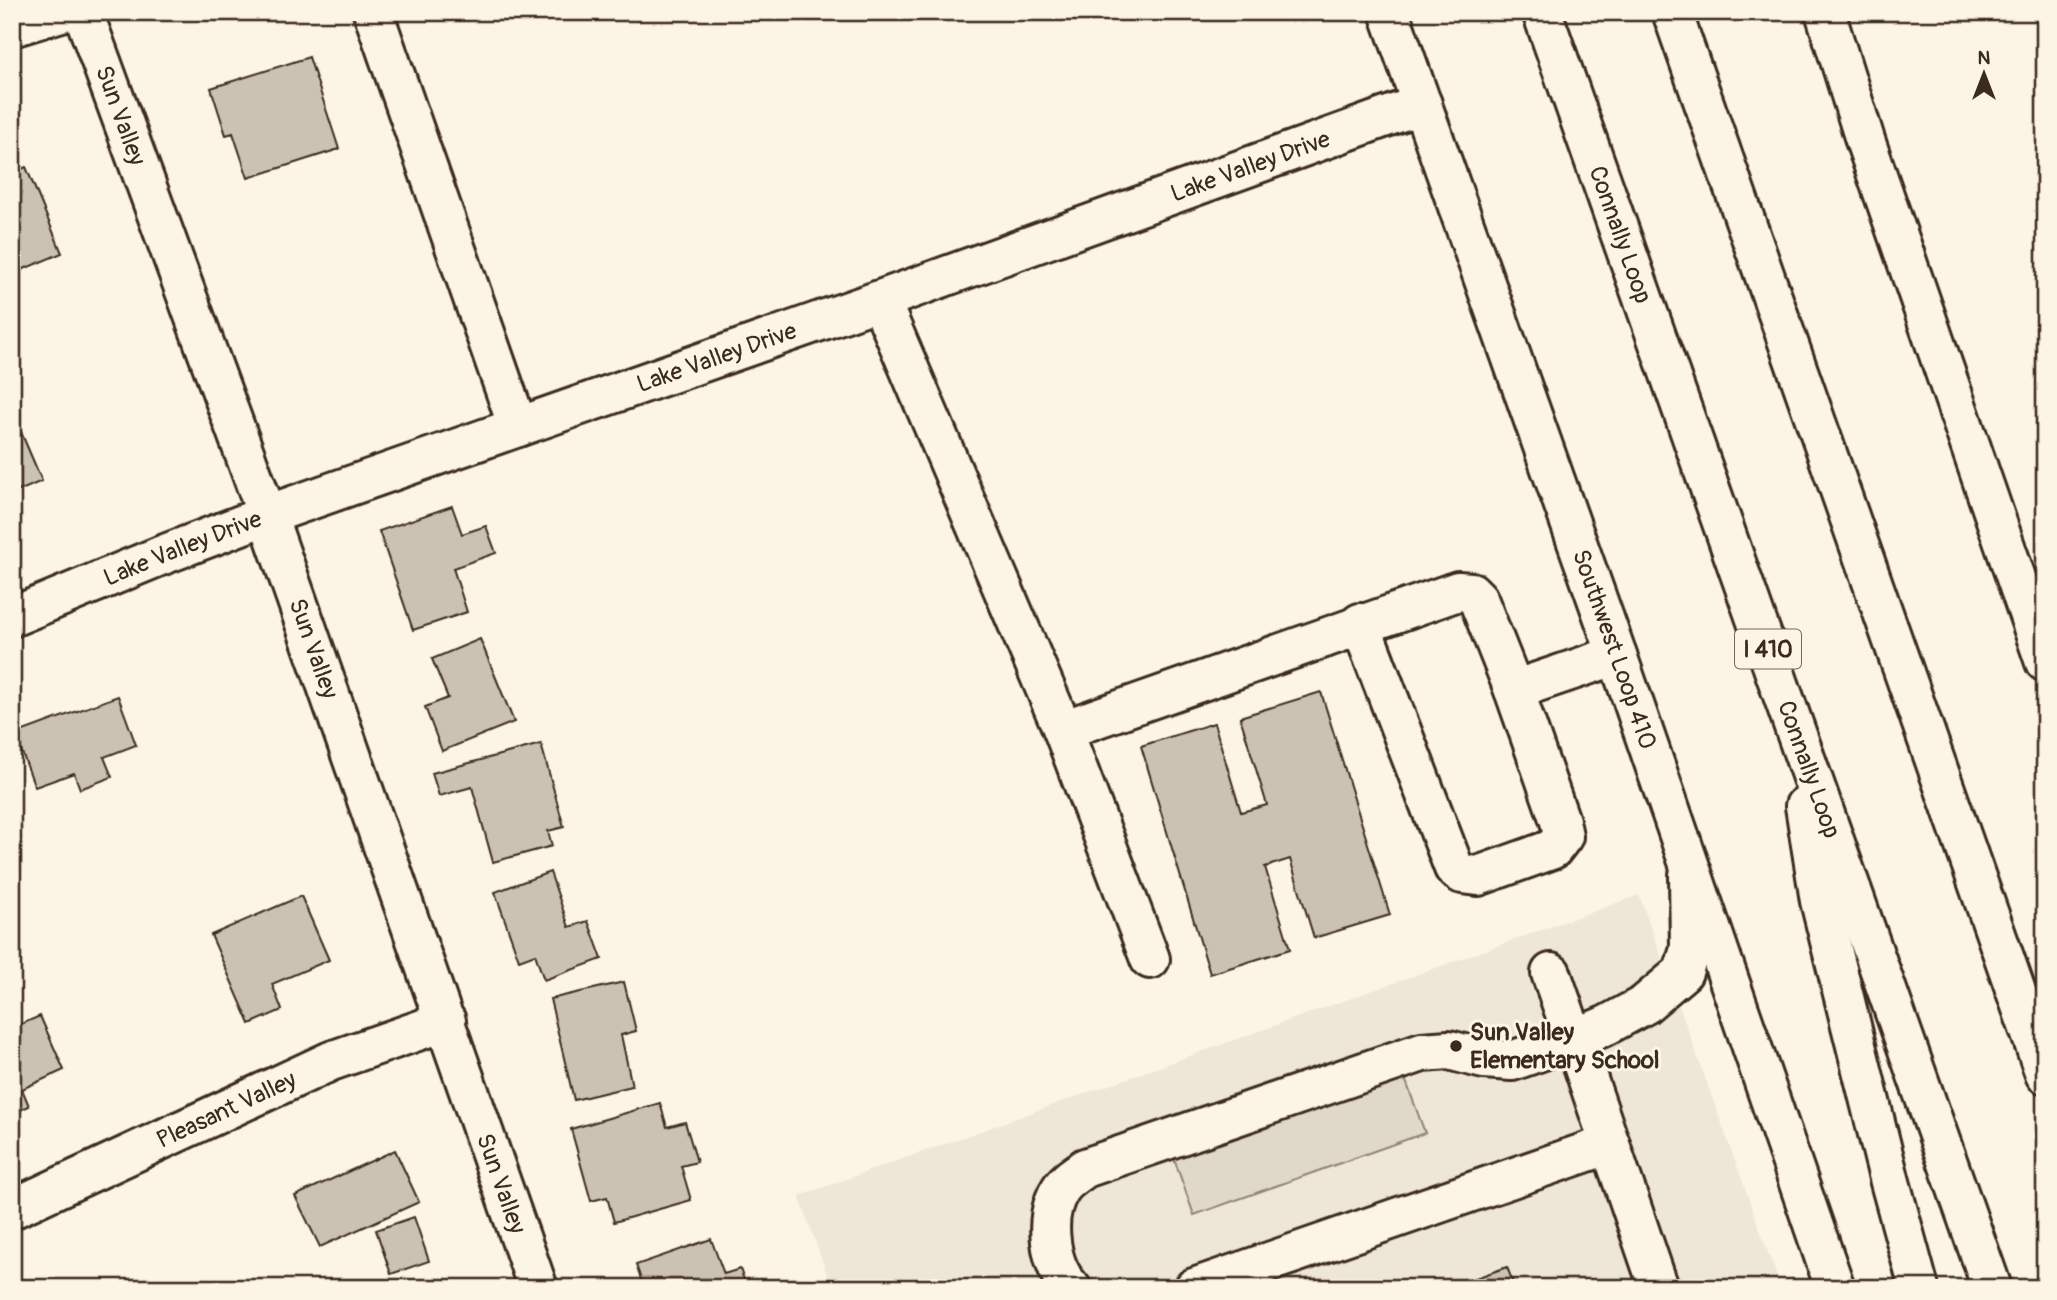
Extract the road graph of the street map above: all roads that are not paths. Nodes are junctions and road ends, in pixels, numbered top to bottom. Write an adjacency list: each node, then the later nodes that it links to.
1 (61, 12): 8 (main road)
2 (83, 12): 12 (main road, Sun Valley)
3 (373, 12): 11 (main road)
4 (1389, 12): 9 (main road, Southwest Loop 410)
5 (1542, 12): 18 (main road, Connally Loop / I 410)
6 (1672, 12): 25 (main road)
7 (1825, 12): 16 (main road)
8 (12, 27)
9 (1422, 104): 10 (main road, Lake Valley Drive); 15 (main road, Southwest Loop 410)
10 (880, 300): 11 (main road, Lake Valley Drive); 19 (main road)
11 (518, 427): 12 (main road, Lake Valley Drive)
12 (267, 515): 13 (main road, Lake Valley Drive); 23 (main road, Sun Valley)
13 (12, 617)
14 (1373, 619): 17 (main road); 17 (main road); 19 (main road)
15 (1617, 655): 17 (main road); 20 (main road, Southwest Loop 410)
16 (2045, 662)
17 (1514, 690)
18 (1790, 711): 33 (main road); 34 (main road, Connally Loop / I 410)
19 (1063, 730): 21 (main road)
20 (1689, 866): 24 (main road); 32 (main road, Southwest Loop 410)
21 (1150, 959)
22 (1551, 973): 24 (main road)
23 (446, 1021): 27 (main road, Pleasant Valley); 28 (main road, Sun Valley)
24 (1574, 1039): 26 (main road); 29 (main road)
25 (2045, 1073)
26 (1610, 1144): 30 (main road); 31 (main road)
27 (12, 1209)
28 (538, 1288)
29 (1071, 1288)
30 (1194, 1288)
31 (1660, 1288)
32 (1835, 1288)
33 (1919, 1288)
34 (1992, 1288)

